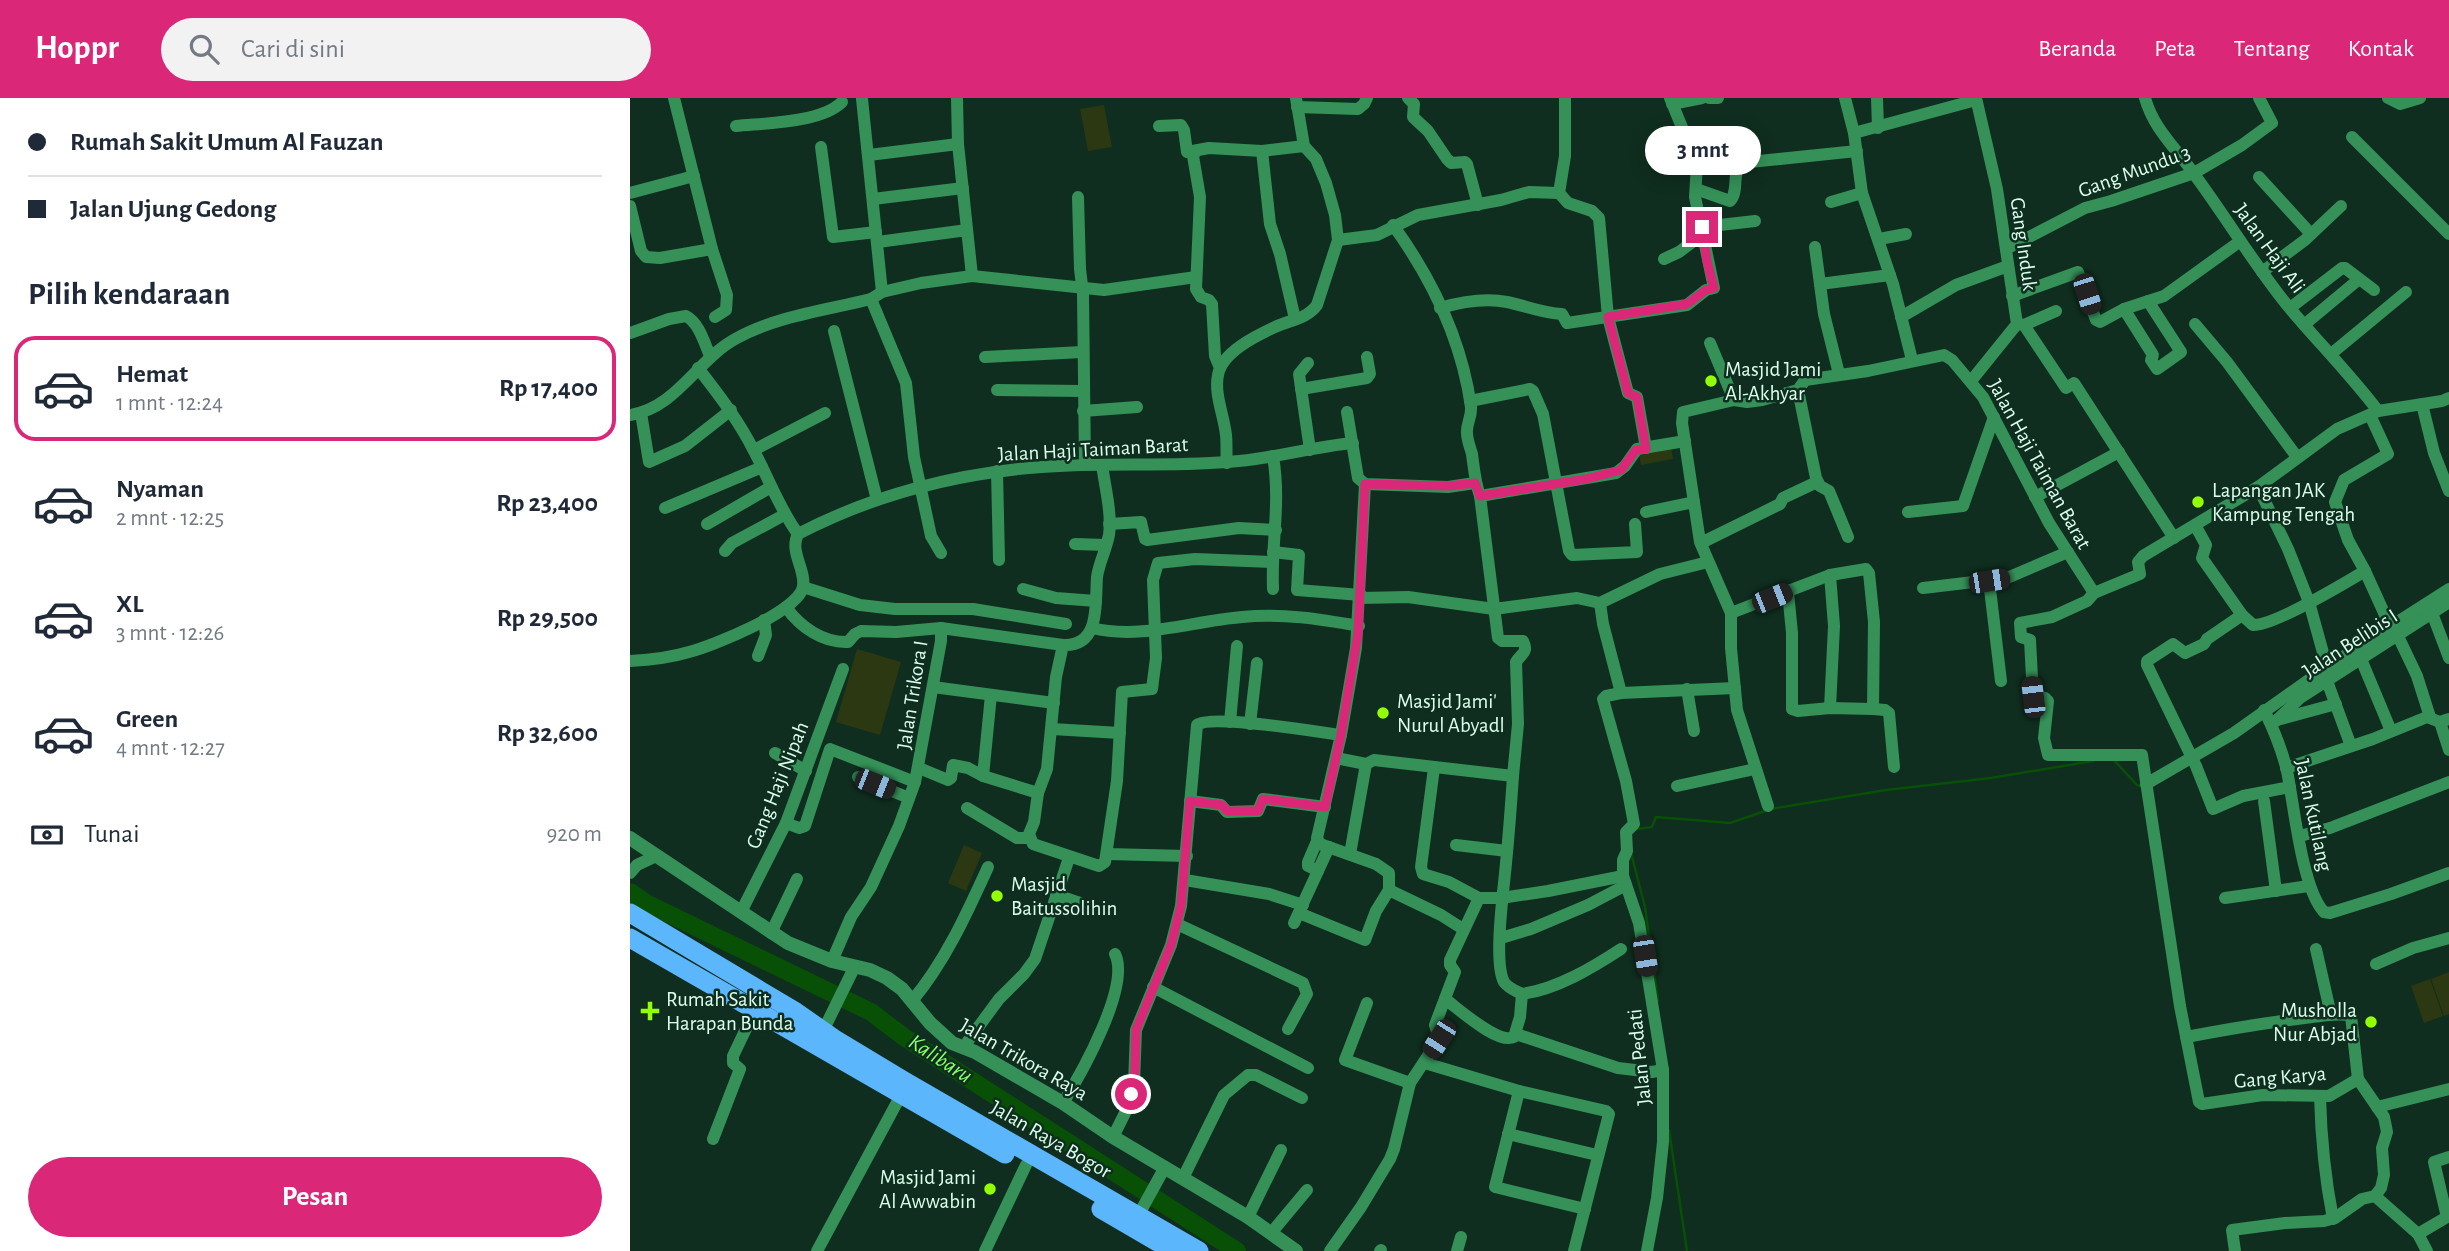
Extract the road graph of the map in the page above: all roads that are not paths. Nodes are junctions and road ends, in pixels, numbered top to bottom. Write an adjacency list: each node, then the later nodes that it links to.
1 (674, 98): 33 (street)
2 (957, 98): 25 (street)
3 (1367, 98): 19 (street)
4 (1408, 98): 43 (street)
5 (1566, 98): 38 (street)
6 (1702, 98): 18 (street)
7 (1709, 98): 8 (street)
8 (1718, 98)
9 (1845, 98): 23 (street)
10 (1877, 98): 22 (street)
11 (2145, 98): 32 (street, Jalan Haji Ali)
12 (2259, 98): 32 (street, Gang Mundu 3)
13 (2388, 98): 14 (street)
14 (2420, 98)
15 (864, 99): 17 (street); 31 (street)
16 (1976, 99): 22 (street); 60 (street, Gang Induk)
17 (842, 100): 20 (street)
18 (1671, 101): 36 (street)
19 (1296, 103): 26 (street)
20 (736, 126)
21 (1159, 126): 28 (street)
22 (1878, 128): 23 (street)
23 (1854, 133): 30 (street)
24 (2352, 137): 53 (street)
25 (958, 144): 31 (street); 35 (street)
26 (1304, 146): 29 (street); 56 (street)
27 (821, 147): 54 (street)
28 (1196, 151): 29 (street); 66 (street)
29 (1262, 151): 82 (street)
30 (1857, 151): 36 (street); 39 (street)
31 (869, 155): 41 (street)
32 (2194, 173): 57 (street, Jalan Haji Ali); 60 (street, Gang Mundu 3)
33 (694, 176): 37 (street); 59 (street)
34 (2259, 177): 52 (street)
35 (963, 188): 41 (street); 49 (street)
36 (1696, 189): 50 (street)
37 (630, 192)
38 (1559, 193): 43 (street); 80 (street)
39 (1862, 193): 42 (street); 55 (street)
40 (1078, 197): 69 (street)
41 (873, 199): 54 (street)
42 (1831, 202)
43 (1478, 205): 48 (street)
44 (630, 206): 47 (street)
45 (2341, 206): 52 (street)
46 (1755, 221): 50 (street)
47 (632, 224): 59 (street)
48 (1394, 225): 56 (street); 75 (street)
49 (967, 230): 54 (street); 65 (street)
50 (1703, 230): 61 (street); 80 (street)
51 (1906, 234): 55 (street)
52 (2311, 234): 63 (street)
53 (2449, 234)
54 (877, 237): 72 (street)
55 (1879, 239): 64 (street)
56 (1338, 240): 82 (street)
57 (2239, 242): 63 (street, Jalan Haji Ali); 74 (street)
58 (1815, 247): 68 (street)
59 (712, 249): 79 (street)
60 (2006, 249): 62 (street, Gang Induk)
61 (1664, 259)
62 (2008, 266): 73 (street, Gang Induk); 81 (street)
63 (2262, 272): 76 (street, Jalan Haji Ali)
64 (1890, 275): 68 (street); 81 (street)
65 (972, 276): 69 (street); 72 (street)
66 (1196, 277): 69 (street); 97 (street)
67 (2358, 280): 70 (street); 76 (street); 85 (street)
68 (1820, 284): 98 (street)
69 (1082, 287): 89 (street)
70 (2374, 290)
71 (2406, 292): 90 (street)
72 (877, 295): 91 (street); 133 (street)
73 (2012, 296): 77 (street); 84 (street, Gang Induk)
74 (2148, 301): 77 (street); 77 (street)
75 (1440, 308): 80 (street); 106 (street)
76 (2290, 308): 85 (street, Jalan Haji Ali)
77 (2124, 309)
78 (2056, 311): 84 (street)
79 (715, 317)
80 (1608, 317): 118 (street)
81 (1901, 317): 94 (street)
82 (1295, 319): 97 (street)
83 (2195, 324): 123 (street)
84 (2021, 325): 99 (street); 121 (street)
85 (2304, 325): 90 (street, Jalan Haji Ali)
86 (834, 331): 138 (street)
87 (630, 333): 91 (street)
88 (1710, 343): 105 (street)
89 (1082, 352): 92 (street); 103 (street)
90 (2331, 354): 113 (street, Jalan Haji Ali)
91 (710, 356): 96 (street)
92 (985, 357)
93 (1367, 357): 100 (street)
94 (1912, 360): 98 (street, Jalan Haji Taiman Barat); 99 (street, Jalan Haji Taiman Barat)
95 (1308, 363): 100 (street)
96 (698, 368): 109 (street); 114 (street)
97 (1220, 368): 124 (street)
98 (1839, 374): 102 (street, Jalan Haji Taiman Barat)
99 (1971, 381): 115 (street, Jalan Haji Taiman Barat)
100 (1301, 389): 120 (street)
101 (997, 390): 103 (street)
102 (1798, 390): 105 (street, Jalan Haji Taiman Barat); 129 (street)
103 (1083, 391): 110 (street)
104 (2449, 398): 107 (street)
105 (1734, 400): 116 (street, Jalan Haji Taiman Barat)
106 (1470, 401): 130 (street); 135 (street)
107 (2422, 404): 113 (street); 136 (street)
108 (1137, 407): 110 (street)
109 (731, 410): 114 (street); 119 (street)
110 (1083, 411): 125 (street)
111 (1347, 412): 117 (street)
112 (825, 413): 119 (street)
113 (2374, 413): 123 (street); 161 (street, Jalan Haji Ali)
114 (635, 414)
115 (1994, 417): 137 (street, Jalan Haji Taiman Barat); 142 (street)
116 (1685, 441): 118 (street); 139 (street, Jalan Haji Taiman Barat)
117 (1353, 443): 120 (street, Jalan Haji Taiman Barat); 131 (street)
118 (1646, 449): 130 (street)
119 (754, 450): 127 (street)
120 (1310, 450): 122 (street, Jalan Haji Taiman Barat)
121 (2119, 452): 137 (street); 151 (street)
122 (1273, 456): 124 (street, Jalan Haji Taiman Barat); 148 (street)
123 (2297, 457): 134 (street)
124 (1227, 463): 126 (street, Jalan Haji Taiman Barat)
125 (1085, 465): 126 (street, Jalan Haji Taiman Barat); 128 (street, Jalan Haji Taiman Barat)
126 (1102, 465): 145 (street)
127 (762, 467): 132 (street); 140 (street)
128 (997, 471): 133 (street, Jalan Haji Taiman Barat); 159 (street)
129 (1817, 482): 150 (street); 152 (street)
130 (1557, 483): 135 (street); 146 (street)
131 (1365, 484): 135 (street); 171 (street)
132 (771, 486): 143 (street); 144 (street)
133 (922, 487): 138 (street, Jalan Haji Taiman Barat); 157 (street)
134 (2258, 487): 147 (street); 173 (street)
135 (1478, 490): 177 (street)
136 (2449, 491)
137 (2035, 498): 156 (street, Jalan Haji Taiman Barat)
138 (877, 500): 149 (street, Jalan Haji Taiman Barat)
139 (1694, 502): 141 (street); 152 (street, Jalan Haji Taiman Barat)
140 (665, 508)
141 (1646, 512)
142 (1908, 512)
143 (784, 514): 149 (street); 155 (street)
144 (707, 524)
145 (1109, 524): 148 (street); 154 (street)
146 (1635, 524)
147 (2195, 525): 151 (street); 180 (street)
148 (1276, 530): 158 (street)
149 (798, 534): 164 (street)
150 (1848, 537)
151 (2174, 538): 170 (street)
152 (1701, 543): 160 (street, Jalan Haji Taiman Barat)
153 (1075, 544): 154 (street)
154 (1106, 545): 172 (street)
155 (725, 551)
156 (2068, 552): 163 (street); 170 (street, Jalan Haji Taiman Barat)
157 (941, 553)
158 (1272, 557): 167 (street); 171 (street); 186 (street)
159 (999, 561)
160 (1708, 562): 175 (street); 178 (street, Jalan Haji Taiman Barat)
161 (2365, 571): 173 (street); 187 (street)
162 (1830, 575): 169 (street); 206 (street); 207 (street)
163 (1989, 581): 165 (street); 197 (street)
164 (803, 587): 176 (street); 182 (street)
165 (1923, 588)
166 (1023, 589): 172 (street)
167 (1273, 589)
168 (2449, 589): 187 (street)
169 (1788, 592): 178 (street); 206 (street)
170 (2094, 593): 235 (street)
171 (1361, 596): 177 (street); 183 (street)
172 (1096, 601): 185 (street)
173 (2309, 602): 180 (street); 195 (street)
174 (2449, 602): 179 (street, Jalan Belibis I)
175 (1600, 603): 177 (street); 202 (street)
176 (786, 607): 181 (street); 184 (street, Jalan Trikora I)
177 (1494, 609): 230 (street)
178 (1731, 613): 200 (street, Jalan Haji Taiman Barat)
179 (2432, 613): 187 (street, Jalan Belibis I); 191 (street)
180 (2242, 615): 221 (street)
181 (764, 620): 190 (street); 193 (street)
182 (1066, 624)
183 (1359, 626): 186 (street); 216 (street)
184 (941, 628): 188 (street); 199 (street, Jalan Trikora I)
185 (1092, 628): 186 (street); 188 (street)
186 (1155, 629): 215 (street)
187 (2394, 630): 192 (street, Jalan Belibis I); 195 (street); 209 (street)
188 (1063, 645): 204 (street)
189 (1237, 646): 210 (street)
190 (758, 656)
191 (2449, 658)
192 (2361, 659): 198 (street, Jalan Belibis I); 214 (street)
193 (630, 661)
194 (1257, 663): 211 (street)
195 (2327, 667): 208 (street)
196 (843, 670): 228 (street, Gang Haji Nipah)
197 (2001, 681)
198 (2327, 681): 205 (street); 208 (street, Jalan Belibis I)
199 (933, 687): 203 (street); 224 (street, Jalan Trikora I)
200 (1735, 688): 201 (street); 227 (street, Jalan Haji Taiman Barat)
201 (1687, 689): 202 (street); 213 (street)
202 (1621, 693): 261 (street, Jalan Pedati)
203 (991, 695): 204 (street); 229 (street)
204 (1054, 703): 212 (street)
205 (2336, 704): 208 (street); 217 (street)
206 (1830, 708): 207 (street)
207 (1873, 709): 223 (street)
208 (2269, 717): 221 (street); 226 (street, Jalan Kutilang)
209 (2440, 719): 214 (street); 218 (street)
210 (1230, 722): 211 (street); 239 (street)
211 (1250, 724): 216 (street)
212 (1052, 729): 215 (street); 237 (street)
213 (1694, 731)
214 (2391, 731): 217 (street)
215 (1120, 733): 251 (street)
216 (1341, 735): 220 (street)
217 (2351, 746): 226 (street)
218 (2449, 750)
219 (775, 753): 228 (street)
220 (1336, 758): 222 (street); 242 (street)
221 (2194, 762): 235 (street); 236 (street)
222 (1366, 764): 225 (street); 252 (street)
223 (1894, 767)
224 (919, 768): 229 (street); 232 (street, Jalan Trikora I)
225 (1434, 768): 230 (street); 266 (street)
226 (2286, 768): 236 (street, Jalan Kutilang)
227 (1755, 769): 234 (street); 241 (street, Jalan Haji Taiman Barat)
228 (806, 771): 244 (street, Gang Haji Nipah)
229 (984, 776): 237 (street)
230 (1513, 776): 250 (street)
231 (859, 777): 238 (street)
232 (915, 782): 238 (street, Jalan Trikora I); 244 (street)
233 (2449, 782): 245 (street)
234 (1677, 786)
235 (2146, 787): 295 (street)
236 (2290, 787): 245 (street, Jalan Kutilang)
237 (1038, 793): 246 (street)
238 (909, 798): 282 (street, Jalan Trikora I)
239 (1190, 801): 242 (street); 254 (street)
240 (2264, 802): 264 (street)
241 (1768, 806)
242 (1325, 807): 248 (street)
243 (967, 808): 246 (street)
244 (786, 823): 270 (street, Gang Haji Nipah)
245 (2300, 836): 262 (street, Jalan Kutilang)
246 (1028, 838): 255 (street)
247 (633, 841): 253 (street, Jalan Trikora Raya); 257 (street)
248 (1321, 842): 252 (street); 272 (street)
249 (1456, 845): 250 (street)
250 (1507, 851): 267 (street)
251 (1107, 854): 254 (street); 255 (street)
252 (1350, 854): 263 (street)
253 (656, 856): 257 (street); 270 (street, Jalan Trikora Raya)
254 (1187, 856): 260 (street)
255 (1069, 858): 265 (street)
256 (988, 867): 288 (street)
257 (633, 870)
258 (2449, 873): 262 (street, Jalan Kutilang)
259 (797, 879): 275 (street)
260 (1185, 880): 272 (street); 273 (street)
261 (1625, 881): 267 (street); 277 (street); 299 (street, Jalan Pedati)
262 (2309, 886): 264 (street)
263 (1389, 890): 272 (street); 274 (street)
264 (2276, 891): 268 (street)
265 (1056, 895): 269 (street); 296 (street)
266 (1479, 898): 267 (street); 274 (street)
267 (1501, 898): 277 (street)
268 (2225, 898)
269 (1080, 903)
270 (741, 912): 275 (street, Jalan Trikora Raya)
271 (630, 913): 293 (highway, Jalan Raya Bogor)
272 (1299, 913)
273 (1177, 924): 285 (street); 292 (street)
274 (1463, 929): 287 (street)
275 (771, 933): 282 (street, Jalan Trikora Raya)
276 (630, 938): 290 (highway, Jalan Raya Bogor)
277 (1501, 938): 286 (street)
278 (2449, 938): 283 (street)
279 (1621, 949): 286 (street)
280 (2316, 949): 291 (street)
281 (1115, 954): 307 (street)
282 (832, 961): 284 (street, Jalan Trikora Raya)
283 (2376, 964)
284 (855, 966): 288 (street, Jalan Trikora Raya); 293 (street)
285 (1153, 988): 298 (street); 310 (street)
286 (1522, 994): 294 (street)
287 (1445, 999): 294 (street); 301 (street)
288 (912, 1000): 296 (street, Jalan Trikora Raya)
289 (1367, 1003): 301 (street)
290 (755, 1010): 304 (highway, Jalan Raya Bogor); 311 (street)
291 (2331, 1015): 295 (street); 300 (street)
292 (1288, 1029)
293 (823, 1031): 321 (highway, Jalan Raya Bogor)
294 (1516, 1034): 299 (street)
295 (2186, 1037): 305 (street, Gang Karya)
296 (965, 1048): 307 (street, Jalan Trikora Raya)
297 (1428, 1064): 303 (street)
298 (1308, 1068)
299 (1663, 1070): 335 (street, Jalan Pedati)
300 (2358, 1079): 305 (street, Gang Karya); 308 (street)
301 (1410, 1083): 332 (street)
302 (2449, 1088): 308 (street)
303 (1519, 1091): 309 (street); 313 (street, Jalan Pedati)
304 (901, 1095): 315 (highway, Jalan Raya Bogor); 327 (street)
305 (2319, 1096): 323 (street)
306 (1302, 1098): 317 (street)
307 (1063, 1103): 310 (street, Jalan Trikora Raya)
308 (2377, 1107): 319 (street)
309 (1508, 1134): 313 (street); 320 (street)
310 (1113, 1137): 316 (street, Jalan Trikora Raya)
311 (713, 1139)
312 (1281, 1150): 322 (street)
313 (1597, 1155): 320 (street, Jalan Pedati)
314 (2449, 1157): 325 (street)
315 (1027, 1165): 328 (street); 329 (highway, Jalan Raya Bogor)
316 (1162, 1173): 317 (street, Jalan Trikora Raya); 321 (street)
317 (1183, 1178): 322 (street, Jalan Trikora Raya)
318 (1307, 1190): 324 (street)
319 (2375, 1196): 323 (street); 325 (street)
320 (1585, 1209): 334 (street, Jalan Pedati)
321 (1140, 1211): 330 (highway, Jalan Raya Bogor)
322 (1248, 1217): 324 (street, Jalan Trikora Raya)
323 (2333, 1219): 336 (street)
324 (1272, 1232): 331 (street, Jalan Trikora Raya)
325 (2417, 1234): 337 (street)
326 (1461, 1237): 333 (street)
327 (817, 1251)
328 (985, 1251)
329 (1173, 1251)
330 (1199, 1251)
331 (1296, 1251)
332 (1330, 1251)
333 (1457, 1251)
334 (1574, 1251)
335 (1647, 1251)
336 (2235, 1251)
337 (2427, 1251)

